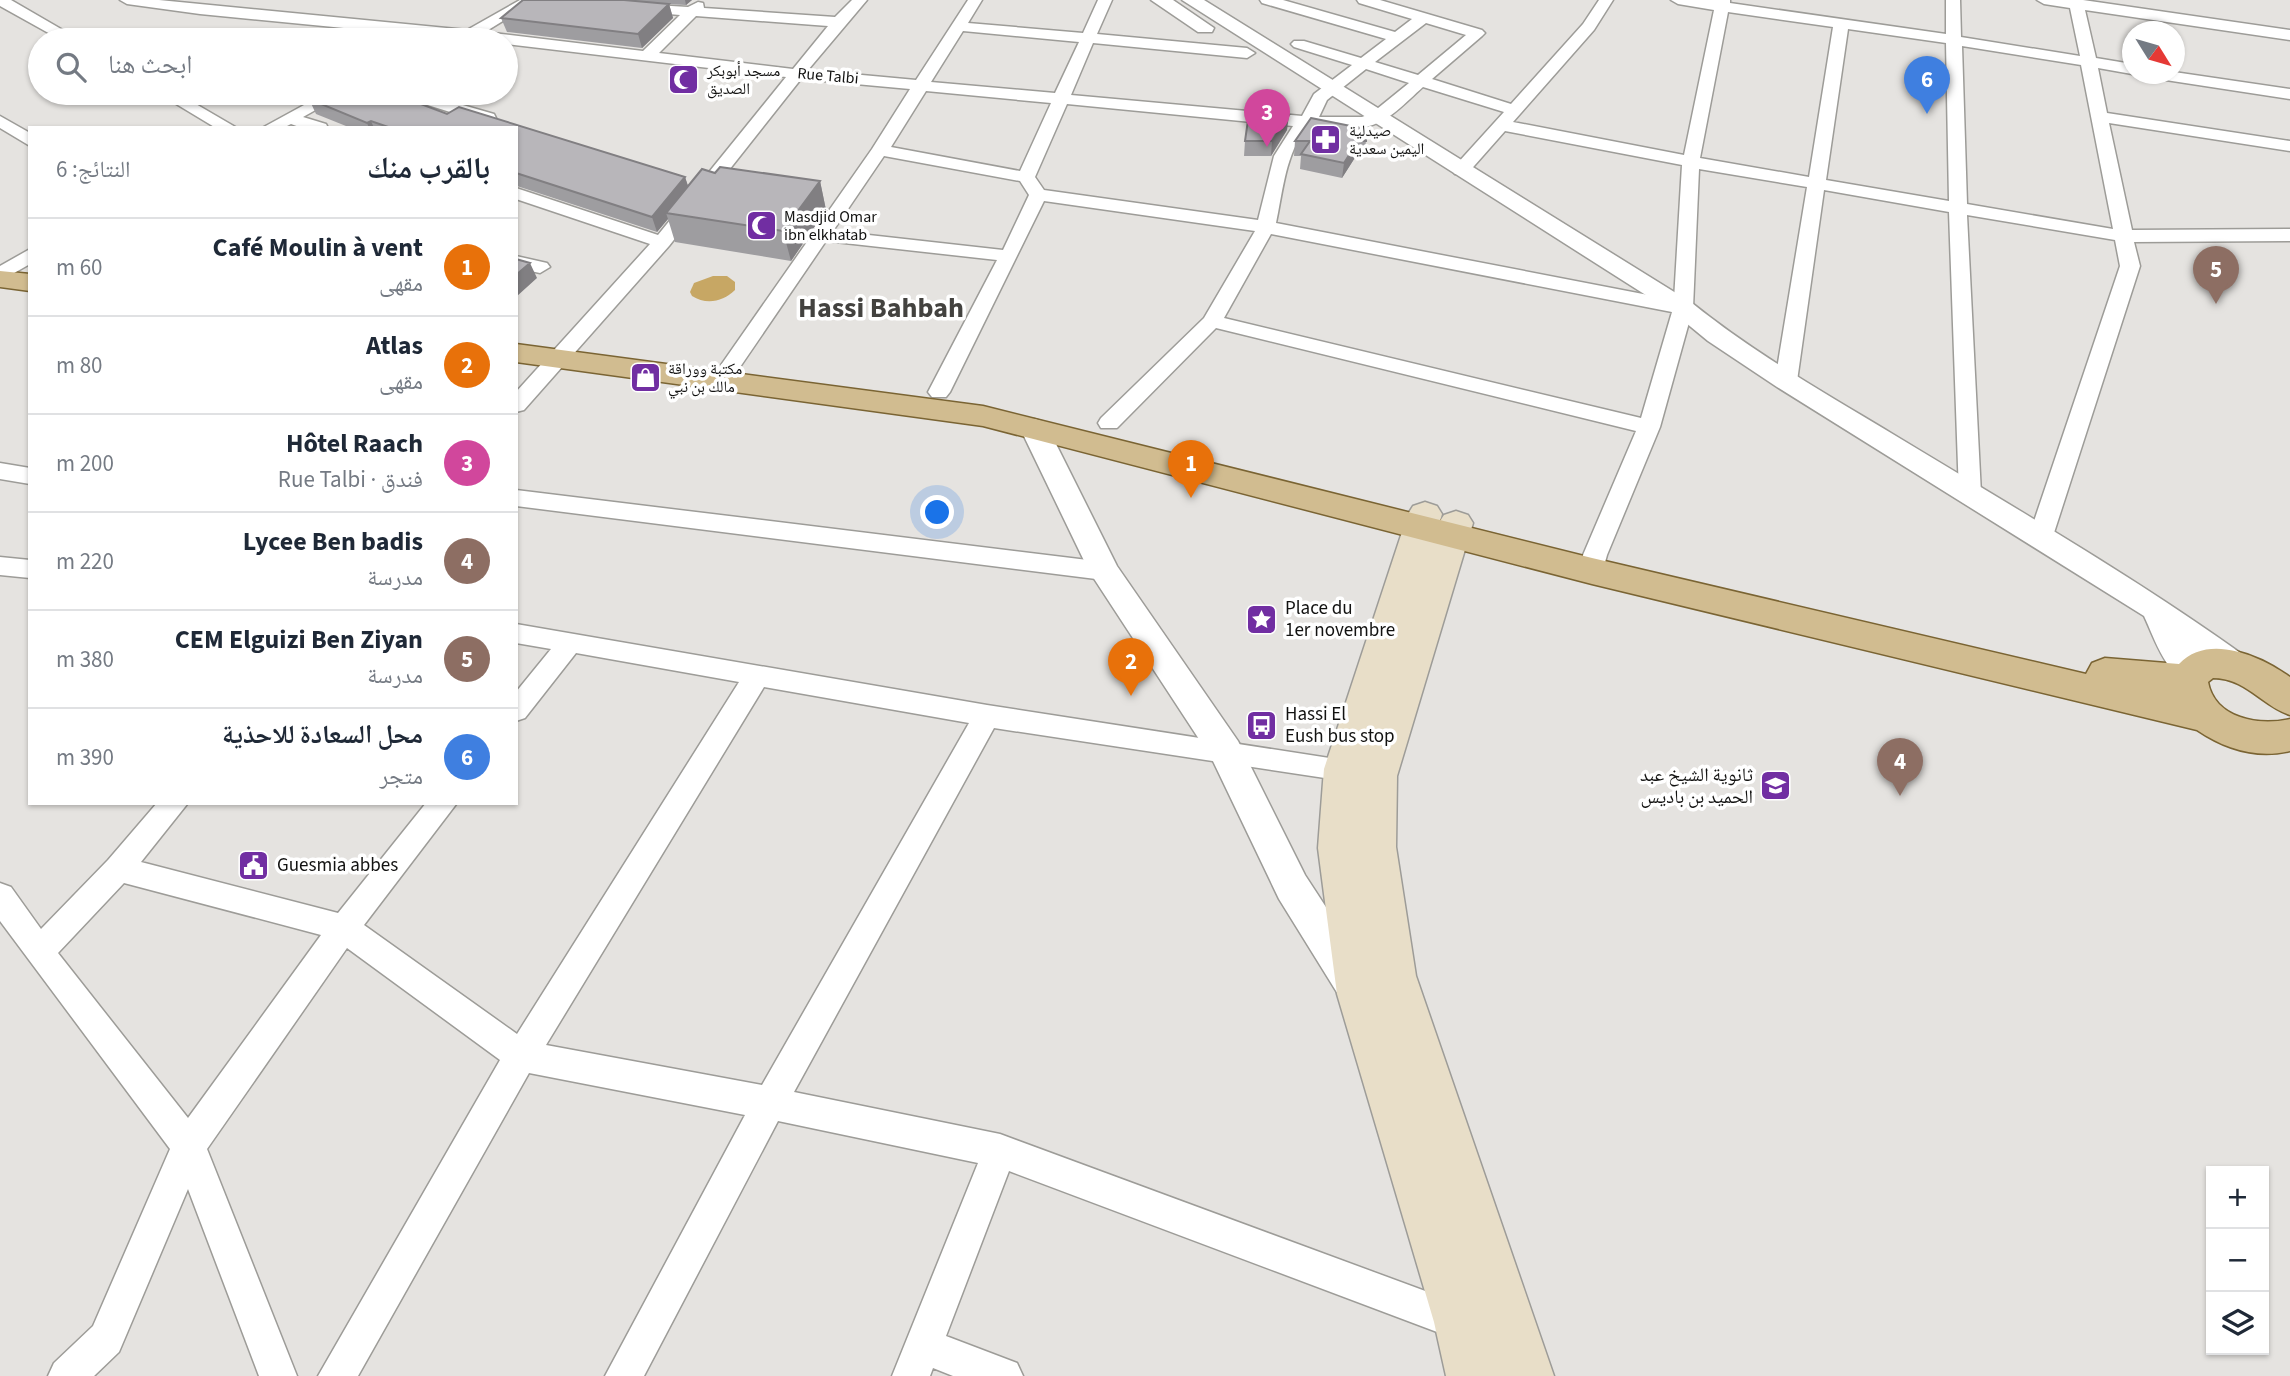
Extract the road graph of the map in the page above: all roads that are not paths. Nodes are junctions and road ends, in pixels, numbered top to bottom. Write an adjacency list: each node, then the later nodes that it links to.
1 (0, 0): 28 (street)
2 (127, 0): 22 (street, Rue Talbi)
3 (217, 0): 22 (street)
4 (530, 0): 30 (street)
5 (704, 0): 23 (street)
6 (860, 0): 25 (street)
7 (975, 0): 27 (street)
8 (1105, 0): 32 (street)
9 (1160, 0): 37 (street)
10 (1191, 0): 46 (street)
11 (1267, 0): 21 (street)
12 (1313, 0): 21 (street)
13 (1365, 0): 24 (street)
14 (1606, 0): 52 (street)
15 (1678, 0): 19 (street)
16 (1953, 0): 34 (street)
17 (2045, 0): 18 (street)
18 (2077, 2): 31 (street); 39 (street)
19 (1722, 3): 26 (street); 66 (street)
20 (622, 7): 23 (street)
21 (1298, 9): 33 (street)
22 (200, 10): 29 (street, Rue Talbi)
23 (691, 13): 25 (street); 38 (street)
24 (1424, 17): 33 (street); 44 (street)
25 (838, 22): 42 (street)
26 (1841, 23): 34 (street); 69 (street)
27 (957, 26): 32 (street); 45 (street)
28 (50, 28)
29 (376, 28)
30 (480, 28)
31 (2290, 36)
32 (1088, 38): 37 (street); 48 (street)
33 (1398, 38): 40 (street)
34 (1954, 40): 39 (street); 72 (street)
35 (518, 42): 38 (street, Rue Talbi)
36 (1299, 44): 40 (street)
37 (1247, 53): 46 (street)
38 (649, 54): 42 (street, Rue Talbi)
39 (2089, 62): 41 (street); 53 (street)
40 (1366, 64): 44 (street); 46 (street)
41 (2122, 67)
42 (799, 74): 45 (street, Rue Talbi); 77 (street)
43 (2185, 78): 47 (street)
44 (1421, 81): 52 (street); 55 (street)
45 (922, 84): 48 (street, Rue Talbi); 65 (street)
46 (1326, 93): 55 (street); 57 (street)
47 (2290, 94)
48 (1063, 98): 57 (street, Rue Talbi); 68 (street)
49 (188, 105): 60 (street)
50 (314, 105): 54 (street)
51 (444, 105): 58 (street)
52 (1515, 110): 59 (street)
53 (2100, 117): 64 (street); 76 (street)
54 (289, 118): 61 (street); 62 (street)
55 (1371, 120): 57 (street, Rue Talbi); 67 (street)
56 (0, 121): 63 (street)
57 (1308, 122): 73 (street)
58 (510, 125)
59 (1502, 125): 66 (street); 67 (street)
60 (225, 126)
61 (274, 126)
62 (314, 126)
63 (28, 140)
64 (2290, 146)
65 (880, 150): 68 (street); 74 (street)
66 (1691, 162): 69 (street); 81 (street)
67 (1461, 170): 81 (street)
68 (1026, 177): 71 (street)
69 (1817, 184): 72 (street); 87 (street)
70 (518, 195): 77 (street)
71 (1038, 195): 73 (street); 78 (street)
72 (1958, 208): 76 (street); 95 (street)
73 (1266, 227): 81 (street); 82 (street)
74 (822, 235): 78 (street); 86 (street)
75 (2290, 235): 76 (street)
76 (2124, 236): 98 (street)
77 (662, 242): 84 (street)
78 (1009, 256): 88 (street)
79 (518, 262): 80 (street)
80 (540, 267)
81 (1683, 308): 87 (street); 91 (street)
82 (1212, 321): 90 (street); 91 (street)
83 (518, 337): 84 (main road)
84 (566, 352): 85 (main road); 86 (main road); 89 (street); 92 (main road)
85 (518, 354)
86 (731, 365): 88 (main road)
87 (1786, 381): 95 (street)
88 (939, 391): 90 (main road)
89 (518, 403)
90 (1109, 423): 97 (main road)
91 (1649, 427): 99 (street)
92 (1034, 428): 97 (main road); 102 (street)
93 (0, 471): 94 (street)
94 (28, 476)
95 (1970, 494): 98 (street)
96 (518, 498): 102 (street)
97 (1439, 524): 99 (main road); 115 (main road)
98 (2040, 539): 103 (street)
99 (1593, 563): 107 (main road); 112 (main road)
100 (0, 566): 101 (street)
101 (28, 569)
102 (1104, 571): 114 (street)
103 (2155, 608): 106 (street); 107 (street)
104 (518, 633): 105 (street)
105 (571, 642): 108 (street); 110 (street)
106 (2234, 666): 107 (main road); 109 (main road)
107 (2190, 675): 112 (main road)
108 (756, 677): 111 (street); 123 (street)
109 (2287, 694)
110 (518, 708)
111 (987, 716): 114 (street); 124 (street)
112 (2210, 718): 113 (main road)
113 (2290, 735)
114 (1226, 751): 115 (street); 122 (street)
115 (1361, 772): 122 (main road); 135 (main road)
116 (172, 805): 118 (street)
117 (441, 805): 120 (street)
118 (118, 869): 120 (street); 121 (street)
119 (0, 895): 121 (street)
120 (344, 928): 123 (street); 125 (street)
121 (39, 953): 125 (street)
122 (1360, 995): 127 (main road)
123 (521, 1056): 124 (street); 131 (street)
124 (769, 1103): 126 (street); 132 (street)
125 (189, 1146): 129 (street); 130 (street)
126 (1000, 1152): 127 (street); 128 (street)
127 (1461, 1322): 134 (main road)
128 (917, 1361): 133 (street)
129 (67, 1376)
130 (278, 1376)
131 (337, 1376)
132 (624, 1376)
133 (1004, 1376)
134 (1474, 1376)
135 (1527, 1376)

